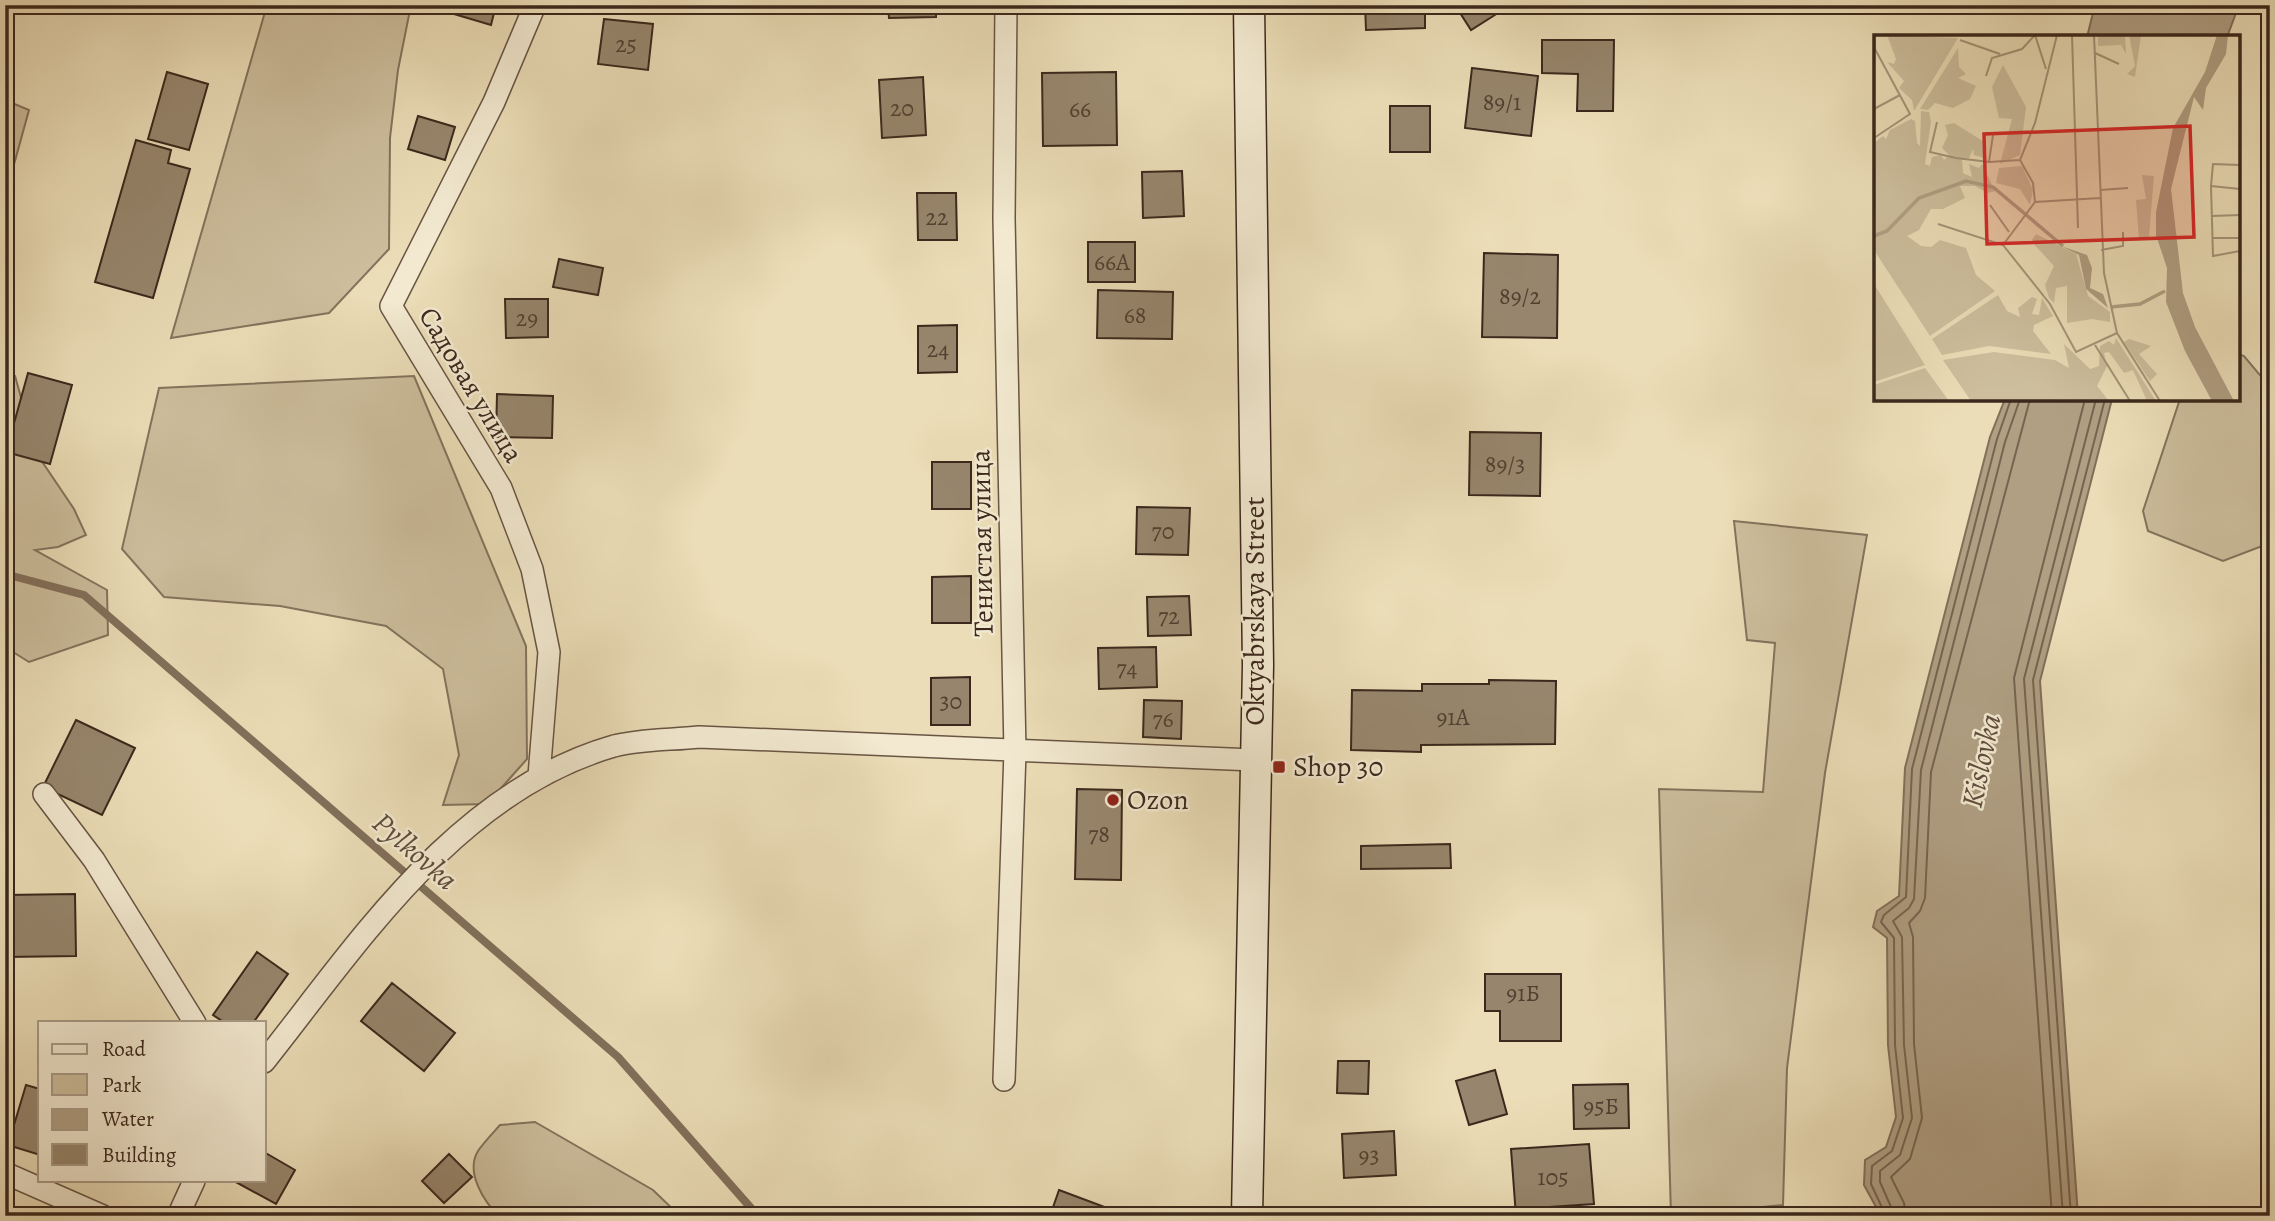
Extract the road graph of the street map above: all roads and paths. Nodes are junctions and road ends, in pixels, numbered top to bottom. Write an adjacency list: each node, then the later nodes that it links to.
1 (535, 5): 6 (street, Садовая улица)
2 (1006, 5): 4 (street, Тенистая улица)
3 (1249, 5): 5 (street, Oktyabrskaya Street)
4 (1015, 751): 5 (street); 6 (street); 10 (street, Тенистая улица)
5 (1254, 760): 15 (street, Oktyabrskaya Street)
6 (539, 776): 9 (street)
7 (44, 794): 8 (street)
8 (194, 1021)
9 (266, 1059)
10 (1004, 1080)
11 (5, 1173): 13 (street)
12 (194, 1182): 14 (street)
13 (103, 1216)
14 (178, 1216)
15 (1247, 1216)

